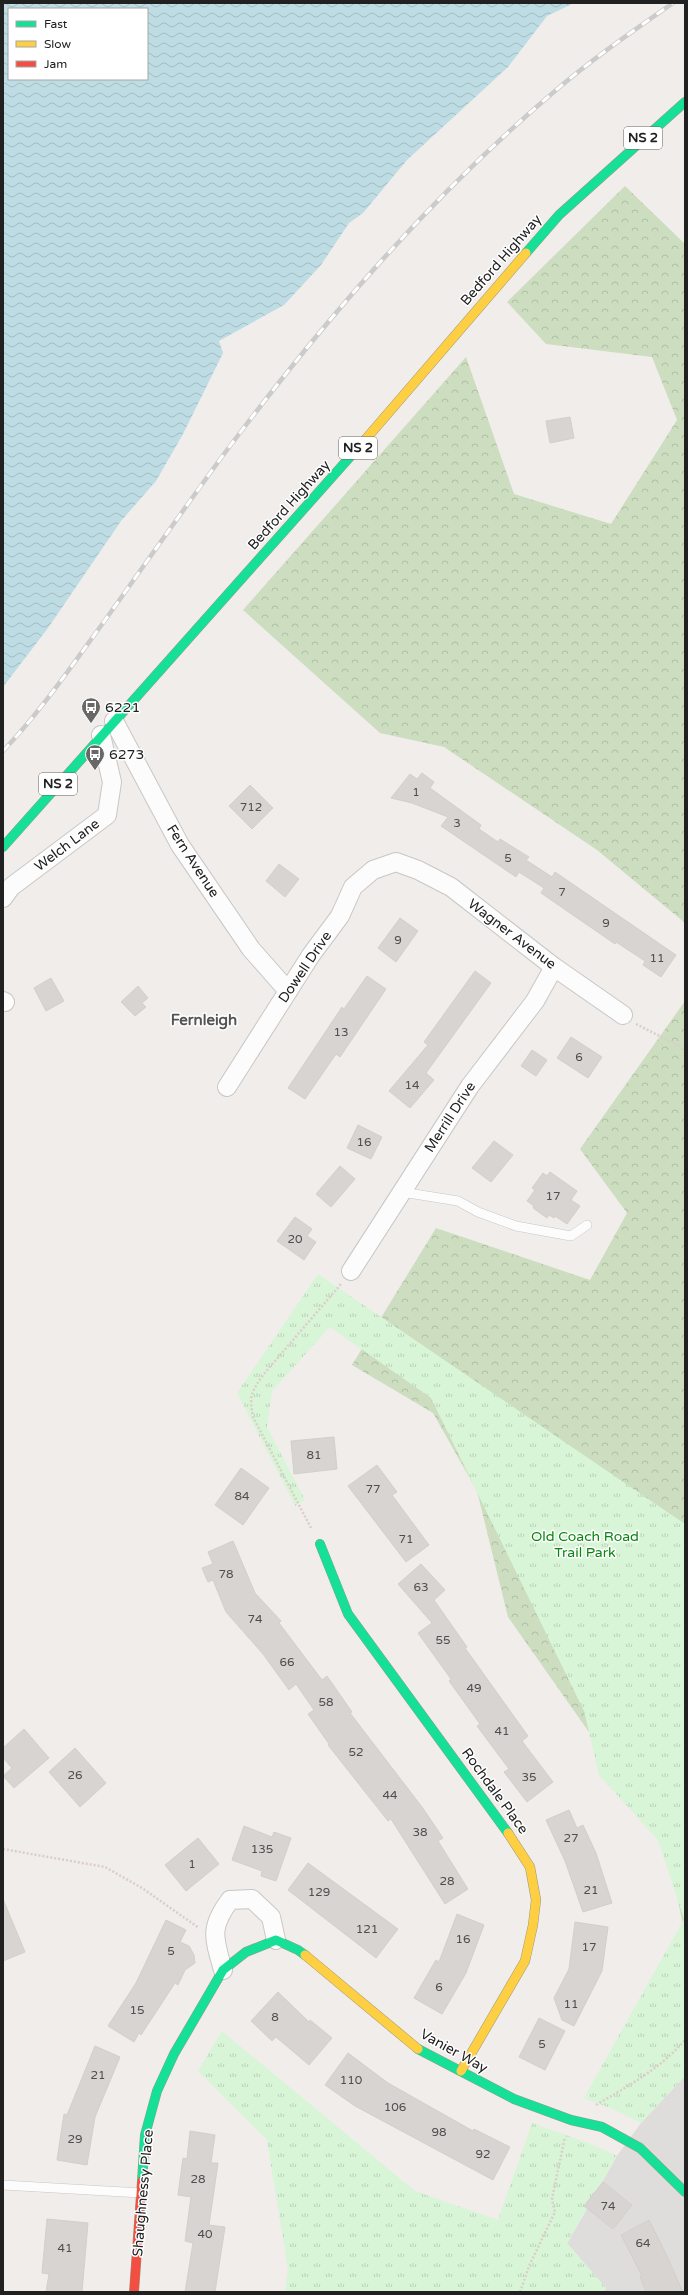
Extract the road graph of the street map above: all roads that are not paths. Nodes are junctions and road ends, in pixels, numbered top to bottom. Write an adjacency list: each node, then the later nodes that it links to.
1 (685, 102): 2 (street, Bedford Highway / NS 2)
2 (114, 721): 3 (street, Bedford Highway / NS 2); 8 (street, Fern Avenue)
3 (101, 735): 4 (street, Bedford Highway / NS 2); 6 (street, Welch Lane)
4 (3, 847)
5 (396, 862): 7 (street, Wagner Avenue); 8 (street, Dowell Drive)
6 (3, 898)
7 (554, 967): 9 (street, Wagner Avenue); 11 (street, Merrill Drive)
8 (288, 991): 10 (street, Dowell Drive)
9 (623, 1014)
10 (227, 1087)
11 (402, 1192): 12 (lane); 13 (street, Merrill Drive)
12 (587, 1225)
13 (351, 1272)
14 (320, 1544): 17 (street, Rochdale Place)
15 (276, 1940): 16 (street); 16 (street); 17 (street, Vanier Way)
16 (223, 1970): 20 (street, Shaughnessy Place)
17 (461, 2071): 19 (street, Vanier Way)
18 (3, 2185): 20 (lane)
19 (685, 2192)
20 (141, 2193): 21 (street, Shaughnessy Place)
21 (134, 2292)

